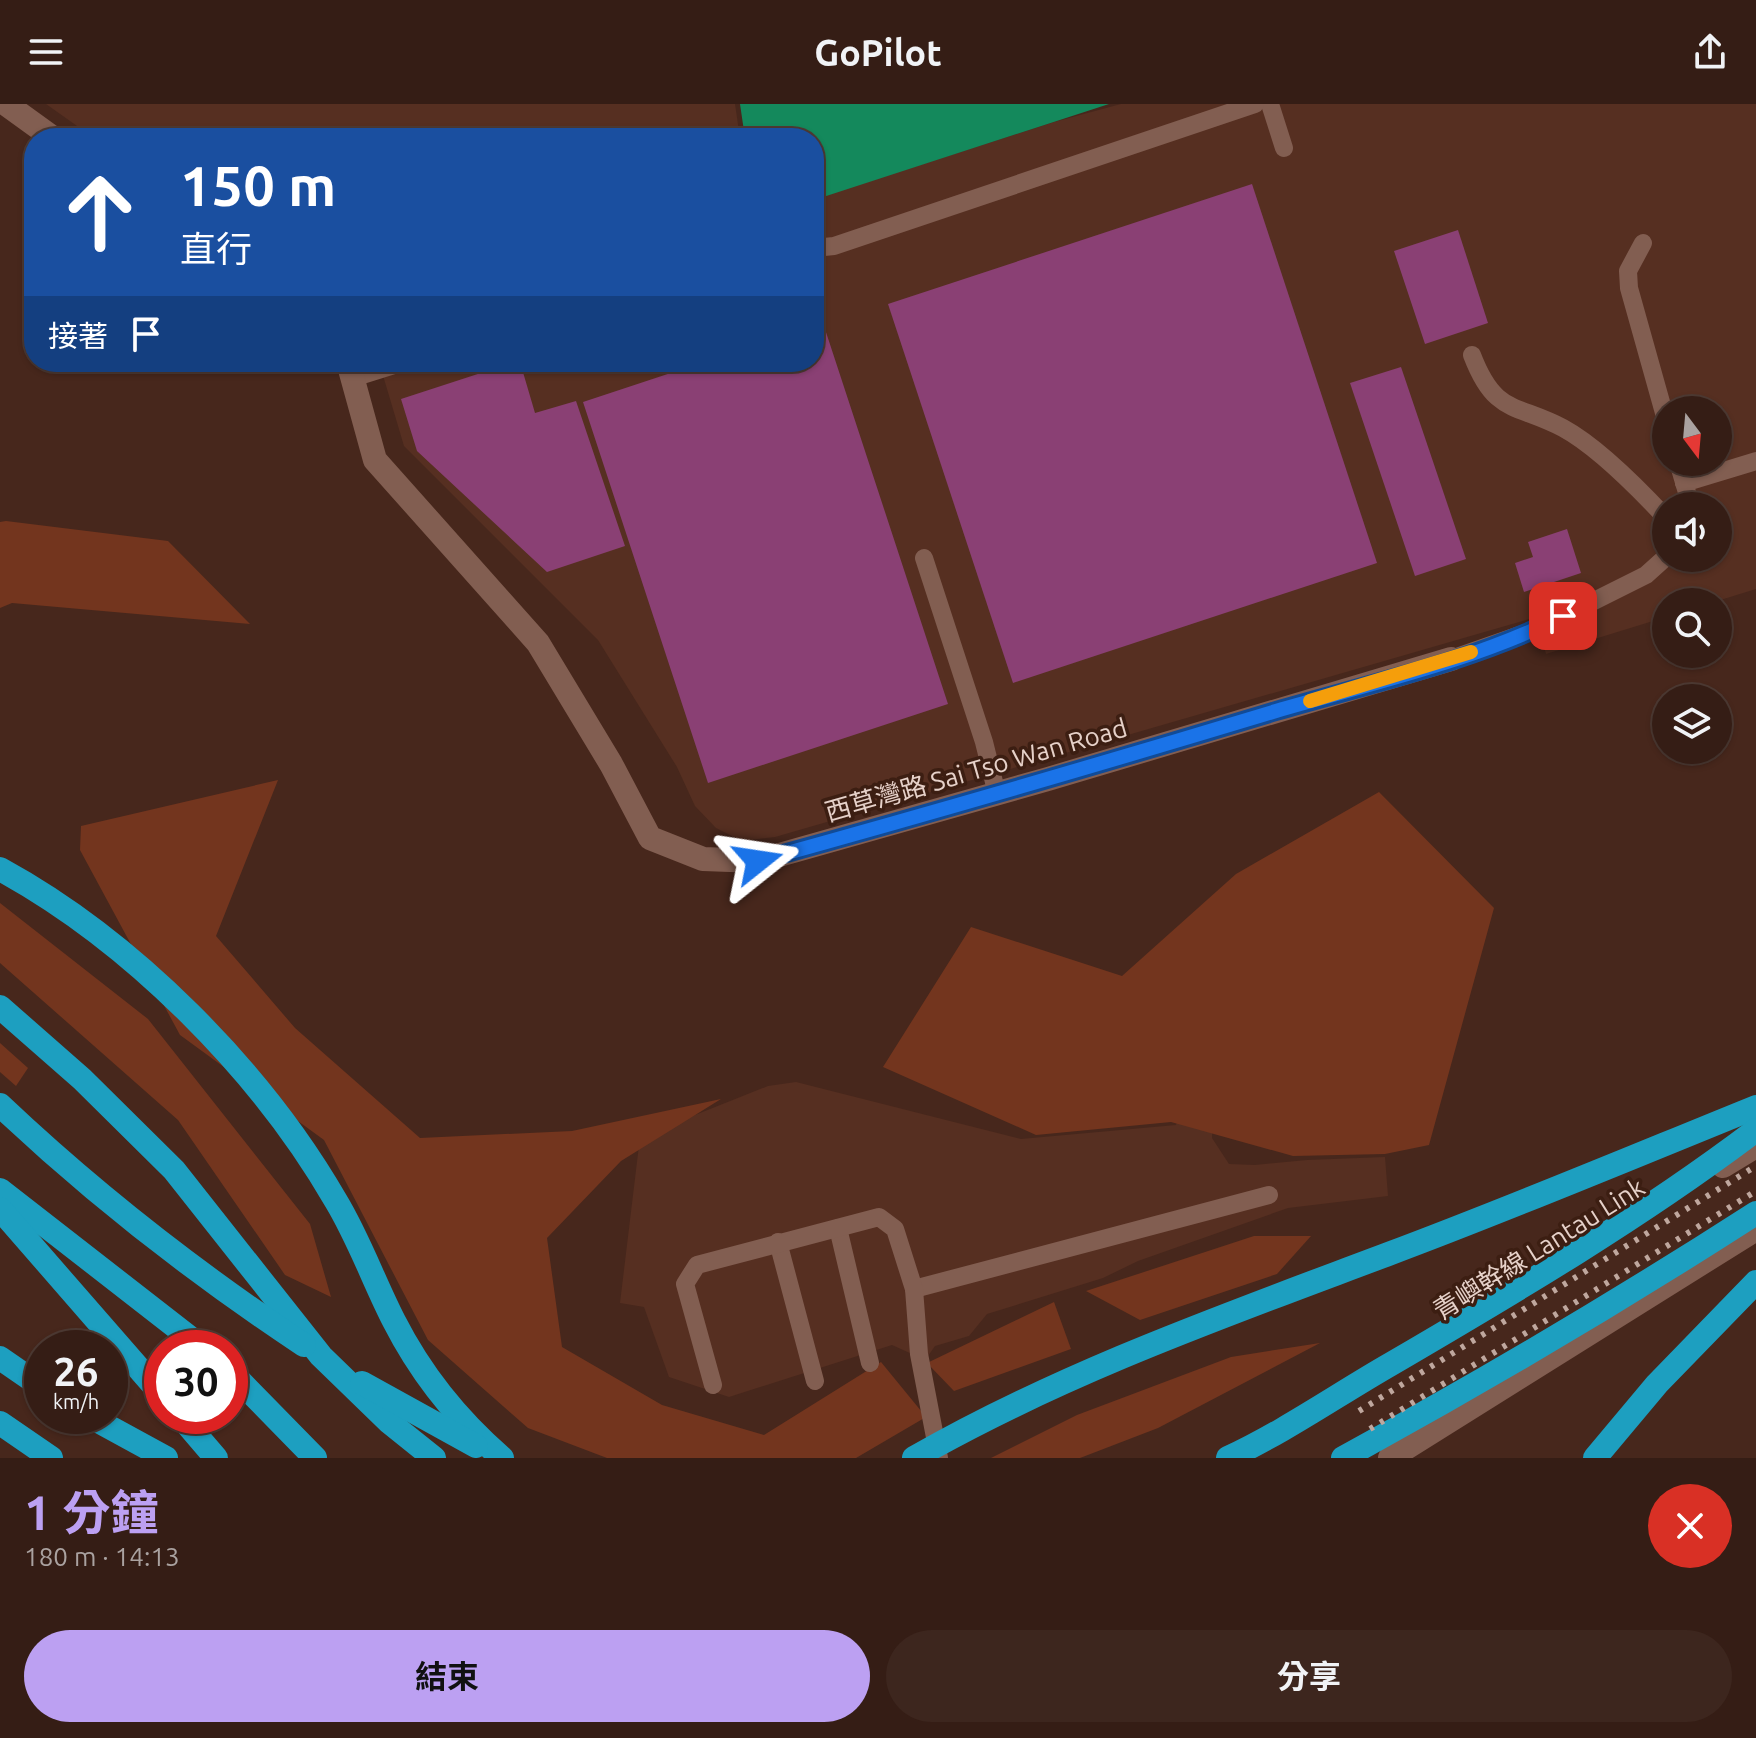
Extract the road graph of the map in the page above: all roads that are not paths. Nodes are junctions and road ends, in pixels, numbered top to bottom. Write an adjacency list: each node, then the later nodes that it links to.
1 (6, 104): 4 (street)
2 (1255, 104): 7 (lane)
3 (1270, 104): 5 (lane)
4 (39, 128)
5 (1284, 148)
6 (1643, 243): 10 (lane)
7 (824, 247)
8 (1472, 355): 15 (lane)
9 (351, 372): 19 (street, 西草灣路 Sai Tso Wan Road)
10 (1659, 396)
11 (1756, 461): 13 (lane)
12 (1682, 476): 13 (lane)
13 (1684, 483): 14 (lane)
14 (1687, 492)
15 (1652, 503)
16 (924, 558): 19 (lane)
17 (1652, 570): 18 (lane)
18 (1451, 659): 19 (street, 西草灣路 Sai Tso Wan Road)
19 (997, 794)
20 (0, 869): 52 (highway)
21 (0, 1007): 51 (highway)
22 (0, 1105): 52 (highway)
23 (1756, 1107): 53 (highway)
24 (1756, 1130): 55 (highway)
25 (1756, 1146): 43 (street, 青嶼幹線 Lantau Link)
26 (0, 1190): 35 (highway)
27 (1269, 1195): 34 (lane)
28 (0, 1209): 38 (highway)
29 (1756, 1213): 56 (highway)
30 (838, 1228): 32 (lane); 34 (lane); 37 (lane)
31 (1756, 1229): 57 (street)
32 (778, 1242): 40 (lane); 41 (lane)
33 (1756, 1282): 58 (highway)
34 (914, 1289): 54 (lane)
35 (180, 1330)
36 (0, 1358): 39 (highway)
37 (870, 1363)
38 (144, 1374)
39 (24, 1375)
40 (815, 1381)
41 (713, 1385)
42 (248, 1389): 50 (highway)
43 (1352, 1400)
44 (0, 1423): 47 (highway)
45 (122, 1434): 48 (highway)
46 (195, 1434): 49 (highway)
47 (51, 1458)
48 (166, 1458)
49 (216, 1458)
50 (315, 1458)
51 (434, 1458)
52 (501, 1458)
53 (914, 1458)
54 (939, 1458)
55 (1228, 1458)
56 (1343, 1458)
57 (1390, 1458)
58 (1595, 1458)

